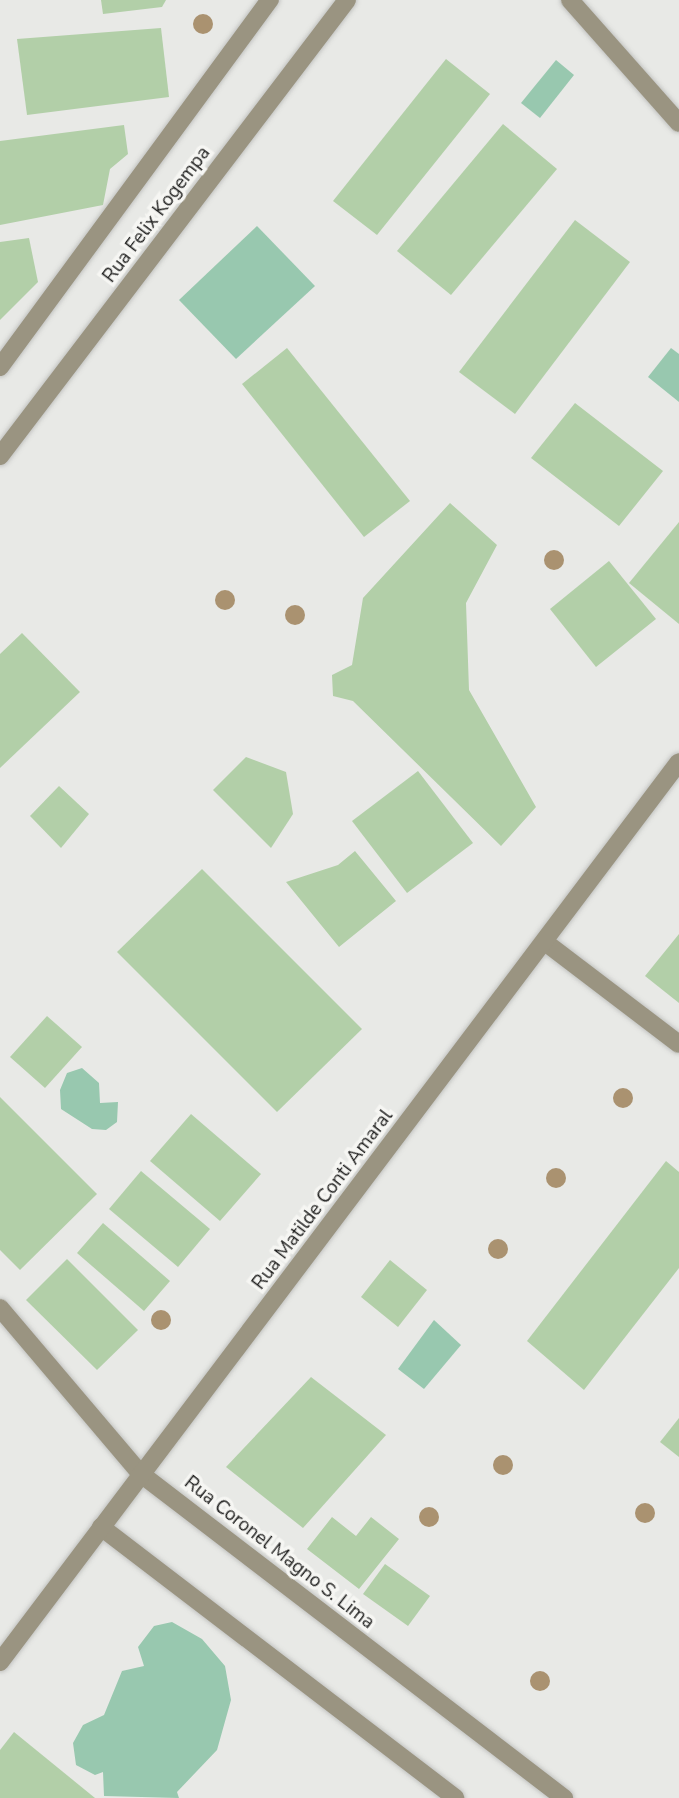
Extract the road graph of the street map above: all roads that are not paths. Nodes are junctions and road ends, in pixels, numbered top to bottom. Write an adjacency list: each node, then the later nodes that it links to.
1 (270, 0): 5 (street)
2 (347, 0): 6 (street, Rua Felix Kogempa)
3 (570, 0): 4 (street)
4 (679, 123)
5 (0, 367)
6 (0, 456)
7 (679, 762): 8 (street, Rua Matilde Conti Amaral)
8 (545, 942): 9 (street); 11 (street, Rua Matilde Conti Amaral)
9 (679, 1044)
10 (0, 1308): 11 (street, Rua Coronel Magno S. Lima)
11 (141, 1474): 12 (street, Rua Matilde Conti Amaral); 15 (street, Rua Coronel Magno S. Lima)
12 (101, 1527): 13 (street, Rua Matilde Conti Amaral); 14 (street)
13 (0, 1662)
14 (455, 1798)
15 (564, 1798)

